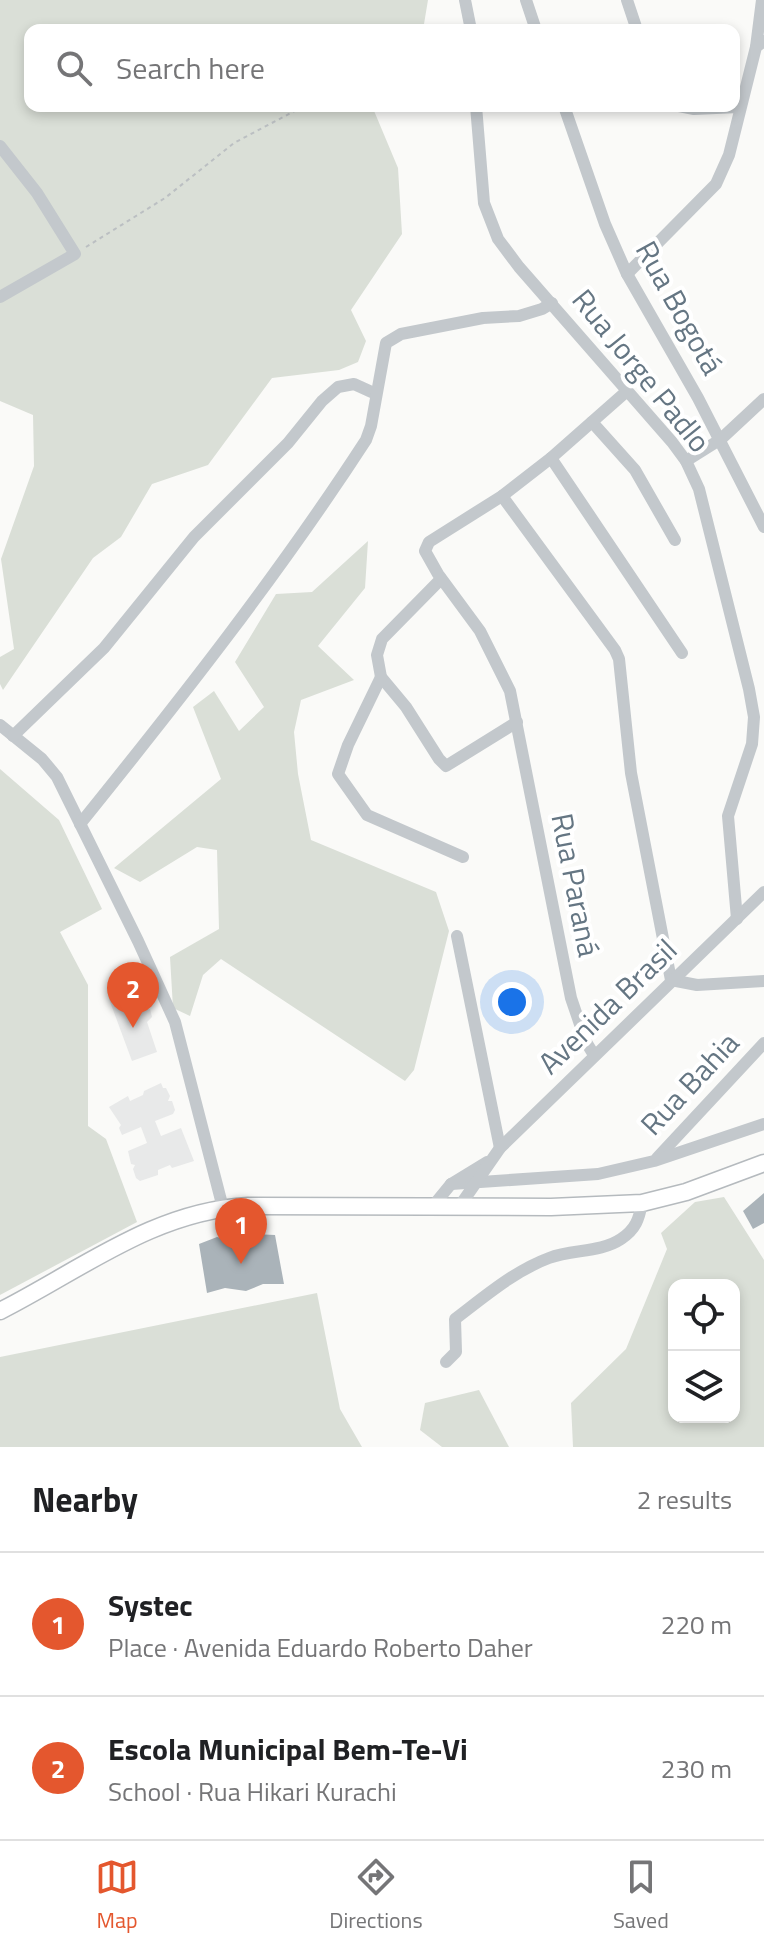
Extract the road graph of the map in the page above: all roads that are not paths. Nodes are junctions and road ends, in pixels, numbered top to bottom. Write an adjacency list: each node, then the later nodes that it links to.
1 (465, 0): 5 (street)
2 (526, 0): 6 (street)
3 (627, 0): 7 (street)
4 (762, 0): 8 (street)
5 (470, 24)
6 (534, 24)
7 (635, 24)
8 (760, 44): 9 (street)
9 (740, 104)
10 (476, 112): 16 (street, Rua Jorge Padlo)
11 (566, 112): 14 (street, Rua Bogotá)
12 (738, 112): 14 (street)
13 (0, 146): 15 (street)
14 (627, 274): 21 (street, Rua Bogotá)
15 (0, 297)
16 (552, 303): 17 (street, Rua Jorge Padlo); 18 (street)
17 (627, 391): 20 (street); 23 (street, Rua Jorge Padlo)
18 (376, 394): 32 (street); 33 (street)
19 (764, 399): 21 (street)
20 (592, 422): 22 (street); 26 (street)
21 (721, 439): 23 (street); 25 (street, Rua Bogotá)
22 (551, 458): 24 (street); 28 (street)
23 (686, 461): 36 (street, Rua Jorge Padlo)
24 (502, 496): 27 (street, Rua Paraná); 38 (street)
25 (764, 527)
26 (675, 540)
27 (441, 579): 29 (street); 30 (street, Rua Paraná)
28 (682, 653)
29 (381, 677): 30 (street); 34 (street)
30 (517, 722): 41 (street, Rua Paraná)
31 (0, 725): 32 (street)
32 (13, 736): 33 (street)
33 (80, 824): 52 (street)
34 (463, 857)
35 (764, 892): 36 (street, Avenida Brasil)
36 (737, 919): 38 (street, Avenida Brasil)
37 (457, 936): 43 (street)
38 (671, 980): 39 (street); 41 (street, Avenida Brasil)
39 (764, 981)
40 (764, 1043): 45 (street, Rua Bahia)
41 (594, 1055): 43 (street, Avenida Brasil)
42 (764, 1124): 45 (street)
43 (500, 1148): 44 (street, Avenida Brasil)
44 (490, 1160): 47 (street, Avenida Brasil); 48 (street, Avenida Brasil)
45 (654, 1161): 47 (street)
46 (764, 1163): 49 (main road)
47 (479, 1180): 48 (street); 51 (street, Avenida Brasil)
48 (451, 1184): 50 (street, Avenida Brasil)
49 (642, 1203): 51 (main road); 54 (street)
50 (433, 1206): 51 (main road); 52 (main road)
51 (459, 1207)
52 (223, 1208): 53 (main road)
53 (0, 1311)
54 (446, 1362)

